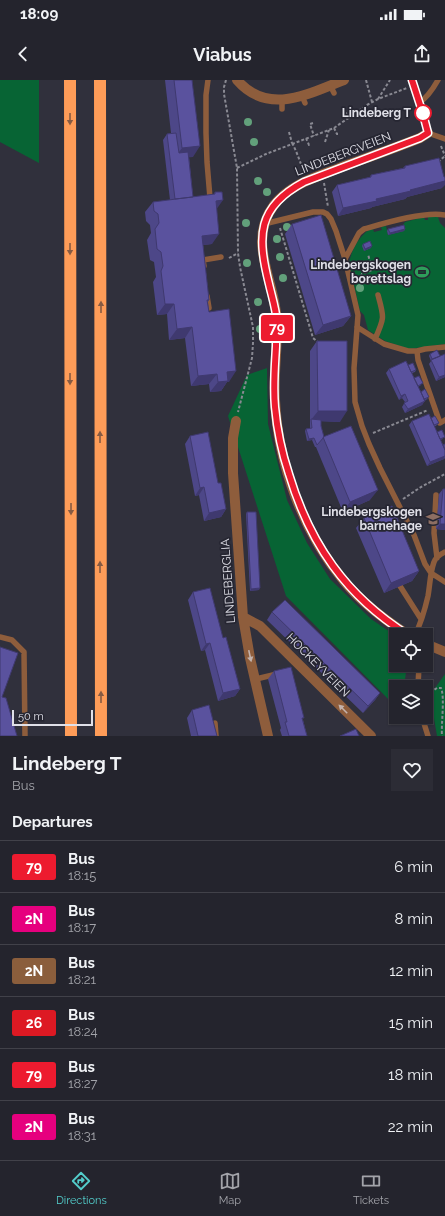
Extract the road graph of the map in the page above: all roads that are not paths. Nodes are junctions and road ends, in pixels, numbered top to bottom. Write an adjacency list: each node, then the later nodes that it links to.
1 (70, 80): 45 (highway, one-way to 45)
2 (100, 80): 46 (highway, one-way to 2)
3 (208, 80): 11 (lane)
4 (237, 80): 5 (street)
5 (344, 80)
6 (412, 80): 8 (lane)
7 (438, 80): 8 (lane)
8 (419, 103): 9 (lane)
9 (428, 133): 10 (lane); 13 (street, LINDEBERGVEIEN)
10 (445, 139)
11 (210, 198)
12 (445, 215): 15 (lane)
13 (264, 224): 15 (lane); 34 (street, LINDEBERGVEIEN)
14 (221, 257): 16 (lane)
15 (345, 259): 20 (lane)
16 (204, 268)
17 (207, 292): 19 (lane)
18 (378, 295): 21 (lane)
19 (209, 308)
20 (357, 328): 21 (lane); 29 (lane)
21 (375, 339): 23 (lane)
22 (445, 347): 23 (lane)
23 (417, 351): 24 (lane)
24 (445, 420)
25 (236, 421): 32 (street, LINDEBERGLIA)
26 (436, 495): 28 (lane)
27 (445, 552): 28 (lane)
28 (437, 558): 29 (lane)
29 (431, 572): 30 (lane); 33 (lane)
30 (445, 582)
31 (400, 586): 33 (lane)
32 (243, 617): 40 (street, LINDEBERGLIA, one-way to 40); 48 (street, HOCKEYVEIEN, one-way to 32)
33 (421, 619): 35 (lane)
34 (398, 628)
35 (418, 628)
36 (0, 637): 44 (lane)
37 (433, 647): 38 (street)
38 (445, 652)
39 (281, 673): 40 (lane)
40 (256, 679): 43 (street, LINDEBERGLIA)
41 (215, 723): 47 (lane)
42 (424, 724): 49 (lane)
43 (267, 731)
44 (25, 736)
45 (71, 736)
46 (101, 736)
47 (216, 736)
48 (371, 736)
49 (428, 736)

